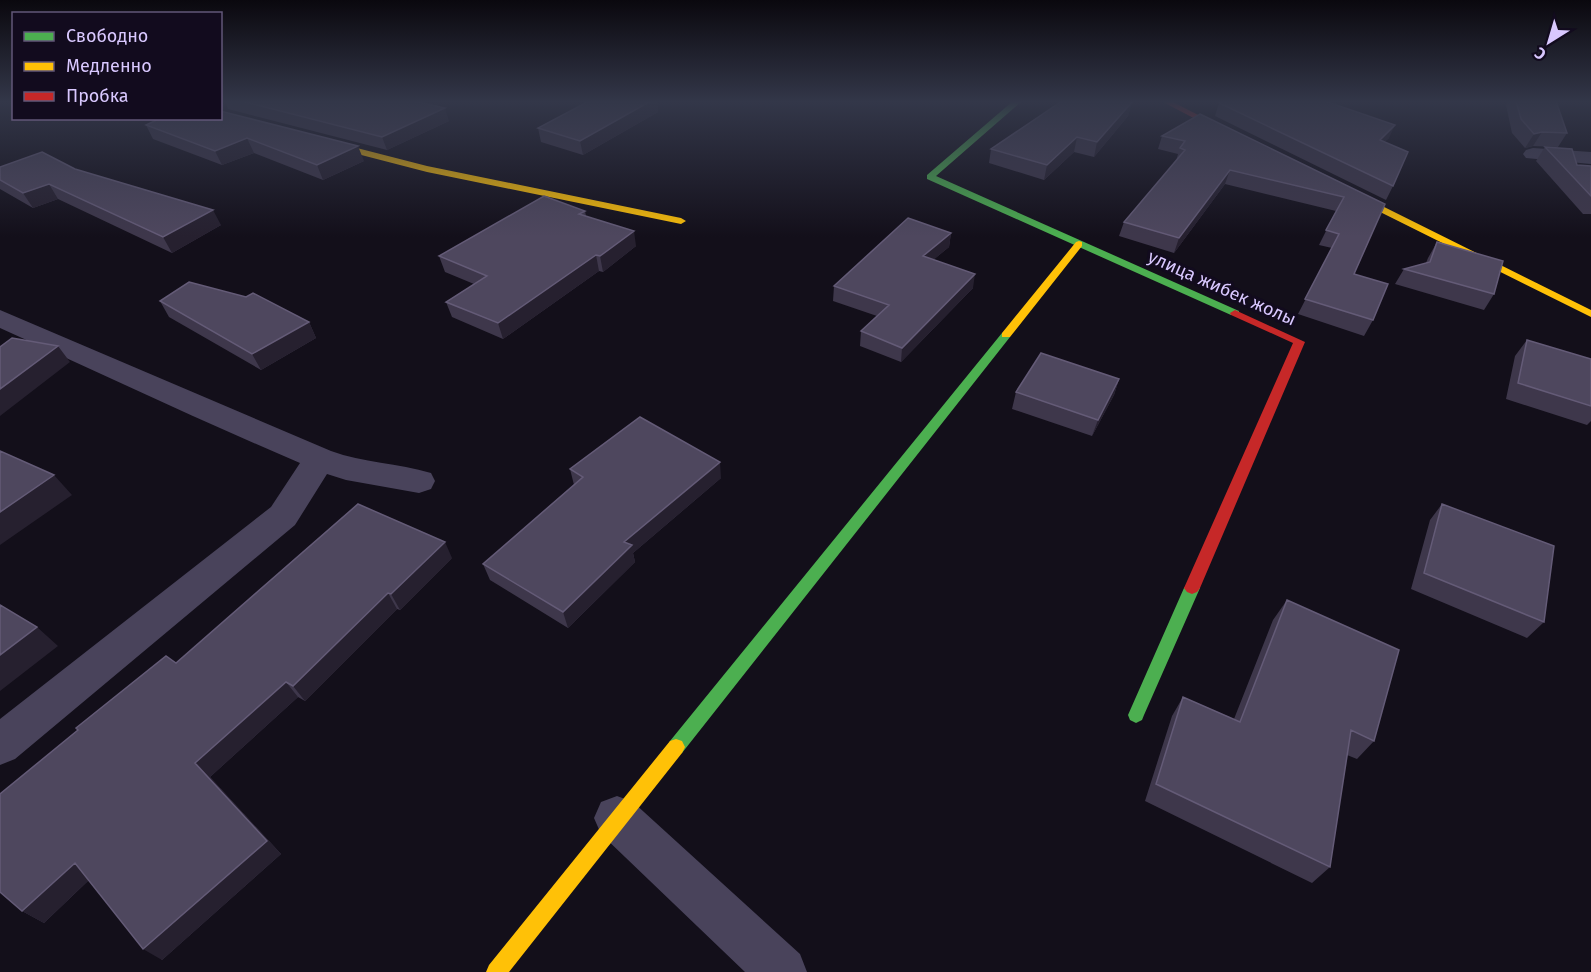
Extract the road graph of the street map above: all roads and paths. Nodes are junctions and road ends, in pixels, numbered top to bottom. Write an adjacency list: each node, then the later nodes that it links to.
1 (341, 146): 6 (street)
2 (965, 146): 7 (street, улица жибек жолы)
3 (1533, 154): 4 (street)
4 (1591, 158)
5 (1326, 181): 8 (street)
6 (681, 221)
7 (1079, 244): 12 (street, улица жибек жолы); 14 (street)
8 (1591, 314)
9 (0, 318): 10 (street)
10 (320, 459): 11 (street); 13 (street)
11 (419, 481)
12 (1136, 715)
13 (0, 745)
14 (617, 818): 15 (street); 16 (street)
15 (496, 972)
16 (782, 972)

